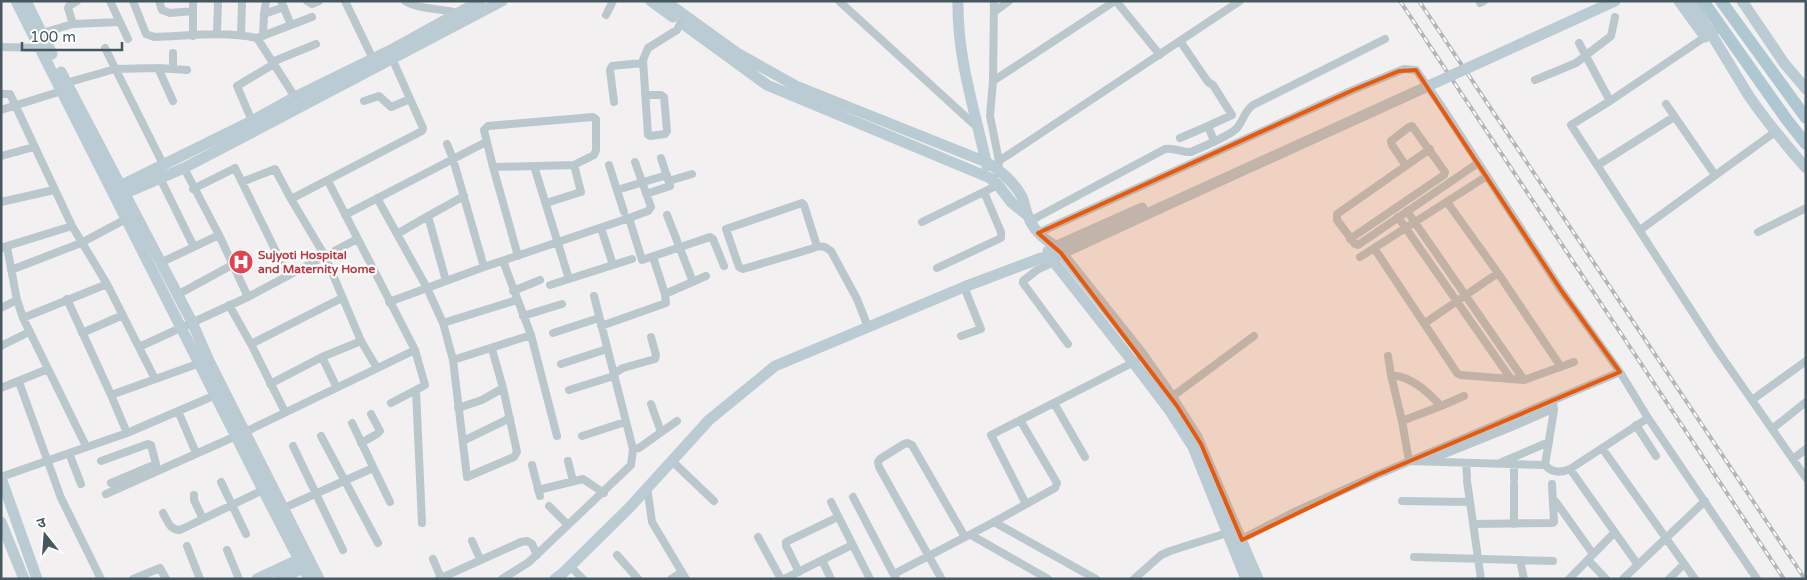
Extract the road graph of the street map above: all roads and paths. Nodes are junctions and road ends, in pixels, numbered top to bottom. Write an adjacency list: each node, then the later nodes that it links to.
1 (61, 1): 34 (street)
2 (77, 1): 34 (street)
3 (110, 1): 42 (street)
4 (133, 1): 50 (street)
5 (159, 1): 35 (street)
6 (193, 1): 35 (street)
7 (218, 1): 48 (street)
8 (242, 1): 49 (street)
9 (266, 1): 38 (street)
10 (307, 1): 11 (street)
11 (319, 1)
12 (345, 1): 64 (street)
13 (405, 1): 37 (street)
14 (480, 1): 37 (street)
15 (502, 1): 63 (street)
16 (613, 1): 39 (street)
17 (651, 1): 43 (street)
18 (665, 1): 104 (street)
19 (839, 1): 90 (street)
20 (958, 1): 90 (street)
21 (994, 1): 36 (street)
22 (1009, 1): 36 (street)
23 (1116, 1): 61 (street); 72 (street)
24 (1240, 1): 54 (street)
25 (1601, 1): 138 (street)
26 (1614, 1): 138 (street, bridge)
27 (1679, 1): 46 (street)
28 (1690, 1): 46 (street)
29 (1704, 1): 46 (main road)
30 (1721, 1): 87 (main road)
31 (1742, 1): 74 (street)
32 (20, 2): 47 (street); 58 (street)
33 (282, 4): 38 (street); 45 (street)
34 (68, 7): 44 (street)
35 (193, 11): 50 (street)
36 (994, 12): 72 (street)
37 (456, 13): 63 (street)
38 (264, 14): 51 (street)
39 (606, 15)
40 (312, 17): 45 (street)
41 (1615, 17): 62 (street)
42 (120, 22): 44 (street); 52 (street)
43 (681, 22): 66 (street); 124 (street)
44 (73, 24): 47 (street)
45 (291, 26): 51 (street)
46 (1712, 32): 81 (street); 91 (street); 96 (main road)
47 (42, 33): 73 (street)
48 (217, 34): 49 (street); 50 (street)
49 (241, 35): 51 (street)
50 (193, 36)
51 (260, 37): 65 (street)
52 (128, 39)
53 (1386, 40): 94 (street)
54 (1180, 41): 61 (street); 89 (street)
55 (1579, 43): 62 (street)
56 (316, 44): 65 (street)
57 (1, 48): 58 (street)
58 (41, 48): 73 (street)
59 (105, 48): 68 (street)
60 (173, 53): 69 (street)
61 (1160, 55): 108 (street)
62 (1586, 55): 71 (street); 81 (street)
63 (391, 56): 64 (street); 78 (street); 113 (street)
64 (373, 59): 77 (street)
65 (273, 63): 77 (street); 88 (street)
66 (642, 63): 76 (street); 82 (street)
67 (158, 68): 68 (street); 69 (street); 79 (street)
68 (116, 69): 73 (street); 115 (street)
69 (173, 69): 70 (street)
70 (187, 70)
71 (1535, 80)
72 (993, 81): 108 (street)
73 (65, 88): 84 (street); 129 (street)
74 (1806, 89)
75 (1, 94): 84 (street)
76 (645, 95): 76 (street)
77 (295, 97): 88 (street)
78 (410, 99): 80 (street); 121 (street)
79 (173, 101)
80 (364, 101)
81 (1610, 101): 111 (street)
82 (614, 102)
83 (1666, 104): 86 (street)
84 (16, 107): 85 (street); 97 (street)
85 (1, 110)
86 (1674, 117): 111 (street); 117 (street)
87 (1806, 118)
88 (252, 121): 115 (street)
89 (1208, 126): 92 (street); 94 (street)
90 (979, 129): 104 (street)
91 (1775, 132): 114 (street); 117 (street)
92 (1180, 138)
93 (486, 142): 102 (street); 106 (street); 112 (street)
94 (1212, 142): 99 (street); 147 (street)
95 (447, 144): 102 (street)
96 (1806, 144)
97 (34, 147): 100 (street); 127 (street)
98 (1430, 149): 110 (street); 110 (street); 120 (street)
99 (1215, 153): 105 (street); 157 (street)
100 (1, 156)
101 (662, 158): 119 (street)
102 (453, 160): 132 (street); 133 (street)
103 (635, 162): 123 (street)
104 (986, 162): 108 (street); 124 (street)
105 (1478, 163): 118 (street); 125 (street)
106 (574, 165): 109 (street); 137 (street)
107 (609, 165): 128 (street)
108 (999, 165): 124 (street); 147 (street)
109 (534, 166): 112 (street); 137 (street)
110 (1406, 166): 159 (street)
111 (1598, 166): 153 (street)
112 (493, 167): 168 (street)
113 (184, 168): 115 (street); 126 (street)
114 (1806, 168)
115 (160, 171): 129 (street); 163 (street)
116 (692, 174): 119 (street)
117 (1715, 175): 153 (street)
118 (1487, 176): 135 (street); 241 (street)
119 (668, 178): 123 (street); 131 (street)
120 (1437, 180): 125 (street); 159 (street)
121 (328, 181): 134 (street); 141 (street)
122 (242, 182): 126 (street); 134 (street); 182 (street)
123 (642, 182): 128 (street); 131 (street)
124 (994, 182): 130 (street); 147 (street)
125 (1443, 187): 135 (street); 140 (street)
126 (193, 189): 156 (street)
127 (54, 190): 136 (street); 150 (street)
128 (617, 190): 142 (street)
129 (119, 192): 146 (street); 174 (street)
130 (984, 192): 148 (street); 179 (street)
131 (646, 194): 142 (street)
132 (464, 196): 144 (street); 178 (street)
133 (377, 198): 141 (street); 155 (street)
134 (291, 199): 167 (street)
135 (1449, 200): 149 (street); 181 (street)
136 (1, 202)
137 (546, 203): 160 (street)
138 (1156, 206): 169 (street)
139 (1806, 208): 154 (street)
140 (1407, 212): 145 (street); 149 (street)
141 (345, 214): 158 (street)
142 (626, 215): 151 (street); 170 (street)
143 (667, 215): 165 (street)
144 (428, 216): 155 (street); 186 (street)
145 (1398, 217): 152 (street); 159 (street)
146 (126, 219): 161 (street); 214 (street)
147 (1029, 219): 157 (street)
148 (922, 222)
149 (1415, 222): 152 (street); 195 (street)
150 (72, 226): 161 (street); 164 (street)
151 (601, 228): 160 (street); 176 (street)
152 (1406, 228): 166 (street); 202 (street)
153 (1640, 230): 258 (street)
154 (1758, 232)
155 (397, 234): 191 (street)
156 (219, 235): 163 (street); 175 (street)
157 (1041, 236): 169 (street)
158 (357, 239): 167 (street); 203 (street)
159 (1350, 239)
160 (558, 242): 168 (street); 185 (street)
161 (81, 243): 180 (street); 188 (street)
162 (816, 246): 162 (street); 213 (street)
163 (194, 247): 174 (street)
164 (4, 248): 180 (street)
165 (679, 248): 170 (street); 177 (street); 187 (street)
166 (1374, 248): 171 (street); 212 (street)
167 (325, 256): 182 (street); 198 (street)
168 (518, 256): 173 (street)
169 (1051, 256): 190 (street); 224 (street); 233 (street)
170 (653, 257): 193 (street)
171 (1360, 257)
172 (632, 259): 176 (street)
173 (503, 261): 178 (street); 192 (street)
174 (160, 263): 194 (street)
175 (232, 265): 194 (street); 197 (street)
176 (613, 265): 185 (street)
177 (724, 266)
178 (484, 267): 186 (street)
179 (937, 268)
180 (11, 270): 200 (street)
181 (1498, 273): 195 (street); 238 (street)
182 (288, 276): 197 (street)
183 (706, 276): 187 (street)
184 (540, 280): 192 (street)
185 (569, 280): 189 (street)
186 (446, 281): 191 (street)
187 (693, 282): 193 (street)
188 (107, 284): 199 (street); 207 (street)
189 (550, 285)
190 (964, 287): 213 (street); 219 (street)
191 (427, 288): 203 (street); 211 (street)
192 (513, 291): 201 (street)
193 (665, 294): 210 (street)
194 (177, 295): 214 (street)
195 (1466, 295): 202 (street); 246 (street)
196 (594, 296): 210 (street)
197 (248, 297): 205 (street)
198 (342, 298): 222 (street); 223 (street)
199 (67, 299): 209 (street); 217 (street)
200 (17, 300): 206 (street); 209 (street)
201 (517, 300): 208 (street); 211 (street)
202 (1458, 301): 212 (street); 245 (street)
203 (389, 302): 229 (street)
204 (562, 304): 208 (street)
205 (229, 305): 214 (street); 223 (street)
206 (1, 308)
207 (123, 315): 217 (street); 226 (street)
208 (523, 316): 218 (street)
209 (23, 318): 215 (street)
210 (600, 322): 216 (street); 228 (street)
211 (443, 323): 232 (street)
212 (1425, 323): 245 (street)
213 (866, 324): 304 (street)
214 (187, 325): 226 (street); 236 (street); 254 (street)
215 (29, 332): 225 (street); 240 (street)
216 (553, 333)
217 (82, 334): 255 (street)
218 (531, 335): 227 (street); 284 (street)
219 (961, 336)
220 (1254, 336): 257 (street)
221 (651, 337): 242 (street)
222 (361, 341): 231 (street); 239 (street)
223 (251, 344): 248 (street)
224 (1068, 344)
225 (1, 346)
226 (139, 347): 244 (street)
227 (492, 348): 232 (street); 251 (street)
228 (607, 349): 237 (street); 242 (street)
229 (415, 350): 239 (street); 252 (street)
230 (1388, 356): 243 (street)
231 (322, 357): 248 (street); 249 (street)
232 (453, 360): 265 (street)
233 (1138, 360): 257 (street); 260 (street)
234 (1574, 362): 238 (street)
235 (1806, 362): 258 (street)
236 (200, 363): 244 (street); 254 (street)
237 (561, 364)
238 (1561, 367): 246 (street)
239 (377, 368): 249 (street)
240 (48, 369): 247 (street); 289 (street)
241 (1620, 372): 259 (street); 271 (street)
242 (614, 375): 253 (street); 275 (street)
243 (1391, 375): 264 (street); 274 (street)
244 (155, 379): 255 (street)
245 (1511, 379): 246 (street)
246 (1524, 380)
247 (19, 382): 250 (street); 301 (street)
248 (270, 384): 268 (street)
249 (336, 386): 268 (street)
250 (1, 388)
251 (503, 388): 265 (street); 270 (street)
252 (416, 390): 262 (street); 344 (street)
253 (569, 390)
254 (220, 393): 267 (street); 282 (street)
255 (111, 395): 281 (street)
256 (1464, 396): 264 (street)
257 (1167, 400): 353 (street); 353 (street)
258 (1752, 400): 279 (street)
259 (1553, 401): 266 (street); 276 (street)
260 (1054, 402): 272 (street); 297 (street)
261 (1806, 402): 279 (street)
262 (391, 403)
263 (651, 404): 280 (street)
264 (1441, 406): 274 (street)
265 (458, 408): 286 (street)
266 (1554, 410): 276 (street); 287 (street)
267 (178, 411): 281 (street); 295 (street)
268 (285, 412): 282 (street)
269 (371, 414): 288 (street)
270 (510, 418): 286 (street); 286 (street)
271 (1648, 418): 278 (street); 330 (street)
272 (1020, 420): 335 (street); 335 (street)
273 (677, 421): 280 (street)
274 (1402, 421): 299 (street)
275 (625, 422): 285 (street); 292 (street)
276 (1512, 423): 299 (street); 300 (street)
277 (352, 424): 288 (street)
278 (1636, 425): 291 (street); 296 (street)
279 (1772, 428): 298 (street)
280 (661, 432): 292 (street)
281 (127, 433): 289 (street)
282 (240, 434): 295 (street); 322 (street); 338 (street)
283 (321, 436): 315 (street)
284 (557, 436)
285 (582, 436)
286 (463, 441)
287 (1550, 442): 306 (street); 309 (street)
288 (361, 443): 310 (street)
289 (86, 446): 294 (street)
290 (293, 446): 324 (street)
291 (1602, 448): 311 (street); 352 (street)
292 (633, 449): 323 (street)
293 (1806, 449): 298 (street)
294 (69, 452): 301 (street); 319 (street)
295 (196, 454): 313 (street)
296 (1656, 456)
297 (1085, 457)
298 (1792, 459): 314 (street)
299 (1410, 460): 300 (street); 353 (street)
300 (1429, 460): 305 (street)
301 (46, 461): 312 (street); 382 (street)
302 (101, 461): 313 (street)
303 (568, 461): 317 (street)
304 (672, 461): 321 (street); 328 (street)
305 (1466, 463): 306 (street); 333 (street)
306 (1501, 463): 307 (street)
307 (1514, 464): 309 (street); 346 (street)
308 (532, 465): 317 (street)
309 (1546, 465): 311 (street)
310 (373, 468): 315 (street); 331 (street)
311 (1570, 469): 348 (street)
312 (1, 477): 381 (street)
313 (135, 477): 318 (street); 325 (street)
314 (1806, 478)
315 (344, 480): 324 (street); 355 (street)
316 (221, 482): 336 (street)
317 (572, 482): 323 (street)
318 (111, 483)
319 (81, 484)
320 (1552, 484): 346 (street)
321 (647, 487): 374 (street); 376 (street)
322 (263, 490): 336 (street); 371 (street)
323 (604, 492): 347 (street)
324 (315, 493): 338 (street); 359 (street)
325 (106, 494)
326 (194, 495): 341 (street)
327 (853, 497): 377 (street)
328 (714, 501)
329 (1402, 501): 333 (street)
330 (1705, 501): 352 (street); 412 (street)
331 (390, 502)
332 (831, 502): 340 (street)
333 (1470, 502): 345 (street)
334 (1556, 502): 364 (street)
335 (1026, 504): 343 (street)
336 (232, 505): 341 (street); 349 (street)
337 (549, 506): 347 (street)
338 (284, 508): 371 (street)
339 (163, 513): 341 (street)
340 (838, 517): 356 (street); 375 (street)
341 (203, 518)
342 (1, 522): 378 (street)
343 (994, 522): 350 (street); 401 (street)
344 (422, 523)
345 (1473, 524): 346 (street); 367 (street)
346 (1514, 524)
347 (568, 525): 360 (street)
348 (1614, 533): 364 (street); 373 (street)
349 (246, 534)
350 (968, 536): 362 (street); 362 (street); 400 (street)
351 (758, 537): 396 (street)
352 (1666, 538): 372 (street); 373 (street)
353 (1234, 539): 402 (street); 403 (street); 404 (street)
354 (472, 540): 366 (street)
355 (378, 543)
356 (852, 545): 368 (street); 399 (street)
357 (187, 546): 385 (street)
358 (227, 550): 386 (street)
359 (343, 550)
360 (537, 555): 366 (street); 391 (street)
361 (617, 555): 394 (street)
362 (929, 556): 377 (street); 380 (street)
363 (1414, 557): 367 (street)
364 (1591, 557): 407 (street); 408 (street)
365 (433, 559): 379 (street)
366 (480, 559): 379 (street)
367 (1478, 559): 369 (street); 405 (street)
368 (822, 560): 375 (street); 398 (street)
369 (1520, 560): 370 (street); 406 (street)
370 (1553, 561)
371 (305, 562): 387 (street); 388 (street); 389 (street); 390 (street)
372 (1684, 564): 410 (street); 411 (street)
373 (1638, 565): 409 (street)
374 (570, 566): 392 (street); 393 (street)
375 (800, 571): 396 (street); 397 (street)
376 (684, 576): 395 (street)
377 (895, 576)
378 (22, 578)
379 (440, 578)
380 (940, 578)
381 (37, 579)
382 (101, 579)
383 (133, 579): 384 (street)
384 (166, 579)
385 (200, 579)
386 (239, 579)
387 (257, 579)
388 (280, 579)
389 (309, 579)
390 (319, 579)
391 (502, 579)
392 (555, 579)
393 (583, 579)
394 (638, 579)
395 (671, 579)
396 (782, 579)
397 (807, 579)
398 (831, 579)
399 (870, 579)
400 (1048, 579)
401 (1096, 579)
402 (1134, 579)
403 (1246, 579)
404 (1258, 579)
405 (1481, 579)
406 (1524, 579)
407 (1569, 579)
408 (1606, 579)
409 (1624, 579)
410 (1669, 579)
411 (1695, 579)
412 (1757, 579)

